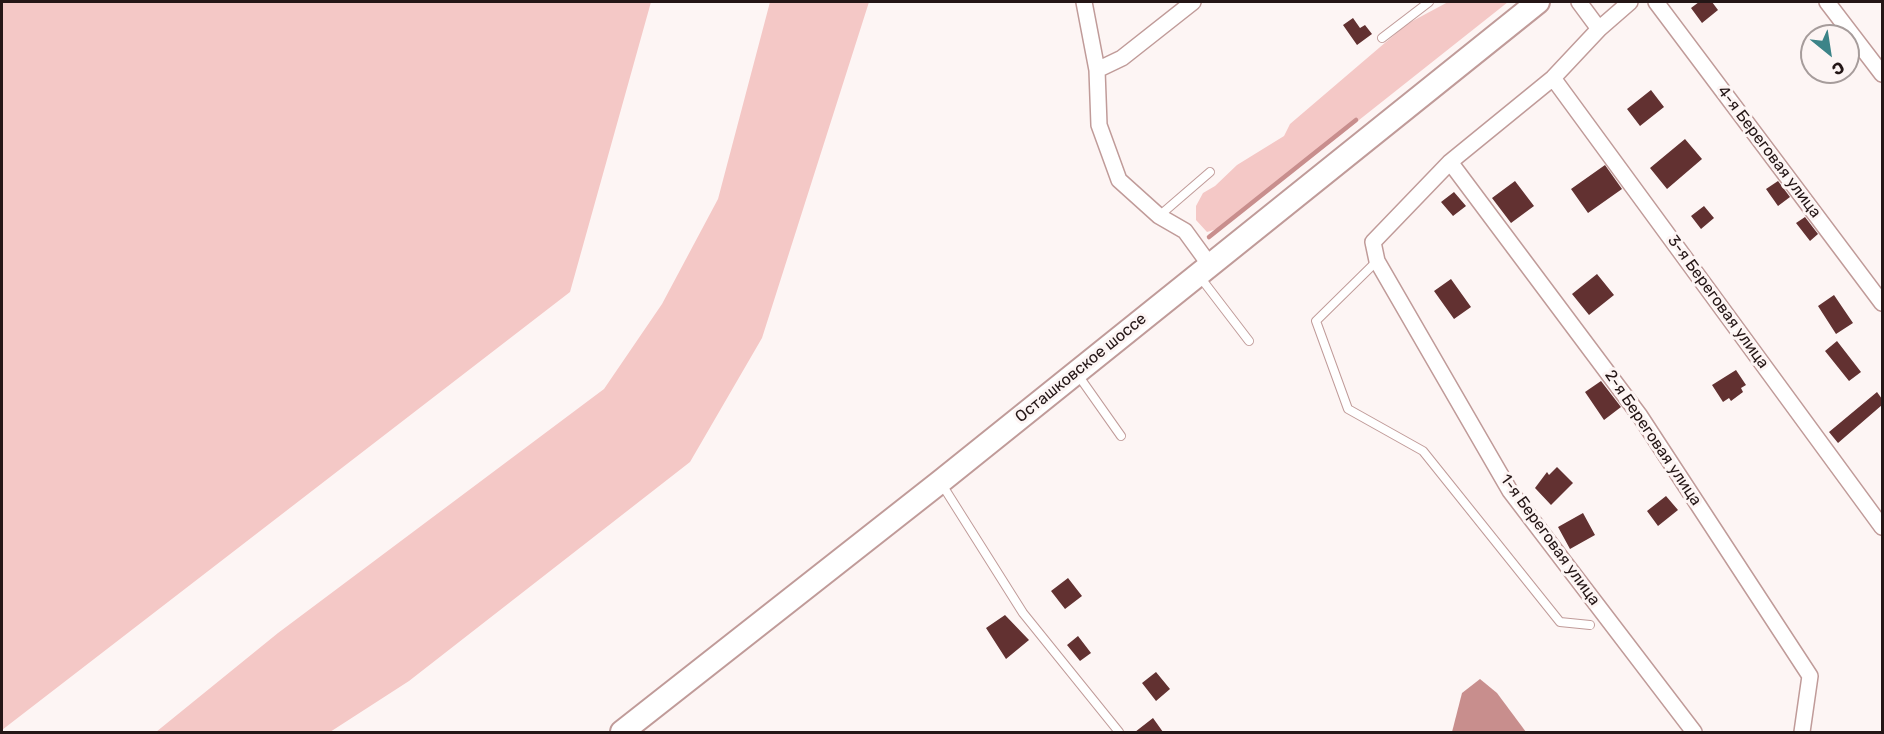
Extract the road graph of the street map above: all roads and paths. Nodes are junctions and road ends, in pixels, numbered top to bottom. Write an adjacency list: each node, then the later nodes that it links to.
1 (1084, 2): 11 (street)
2 (1193, 2): 11 (street)
3 (1430, 2): 10 (lane)
4 (1538, 2): 18 (main road, Осташковское шоссе)
5 (1579, 2): 9 (street)
6 (1630, 2): 9 (street)
7 (1656, 2): 19 (street, 4-я Береговая улица)
8 (1827, 2): 12 (street)
9 (1599, 29): 13 (street)
10 (1382, 38)
11 (1097, 70): 16 (street)
12 (1882, 74)
13 (1553, 78): 14 (street); 24 (street, 3-я Береговая улица)
14 (1450, 162): 17 (street, 1-я Береговая улица); 29 (street, 2-я Береговая улица)
15 (1210, 172): 16 (lane)
16 (1159, 216): 18 (street)
17 (1377, 261): 25 (lane); 28 (street, 1-я Береговая улица)
18 (1203, 268): 20 (lane); 21 (main road, Осташковское шоссе)
19 (1882, 303)
20 (1249, 341)
21 (1076, 372): 22 (lane); 23 (main road, Осташковское шоссе)
22 (1121, 436)
23 (940, 482): 26 (main road, Осташковское шоссе); 27 (lane)
24 (1882, 527)
25 (1590, 625)
26 (622, 732)
27 (1119, 732)
28 (1694, 732)
29 (1802, 732)

